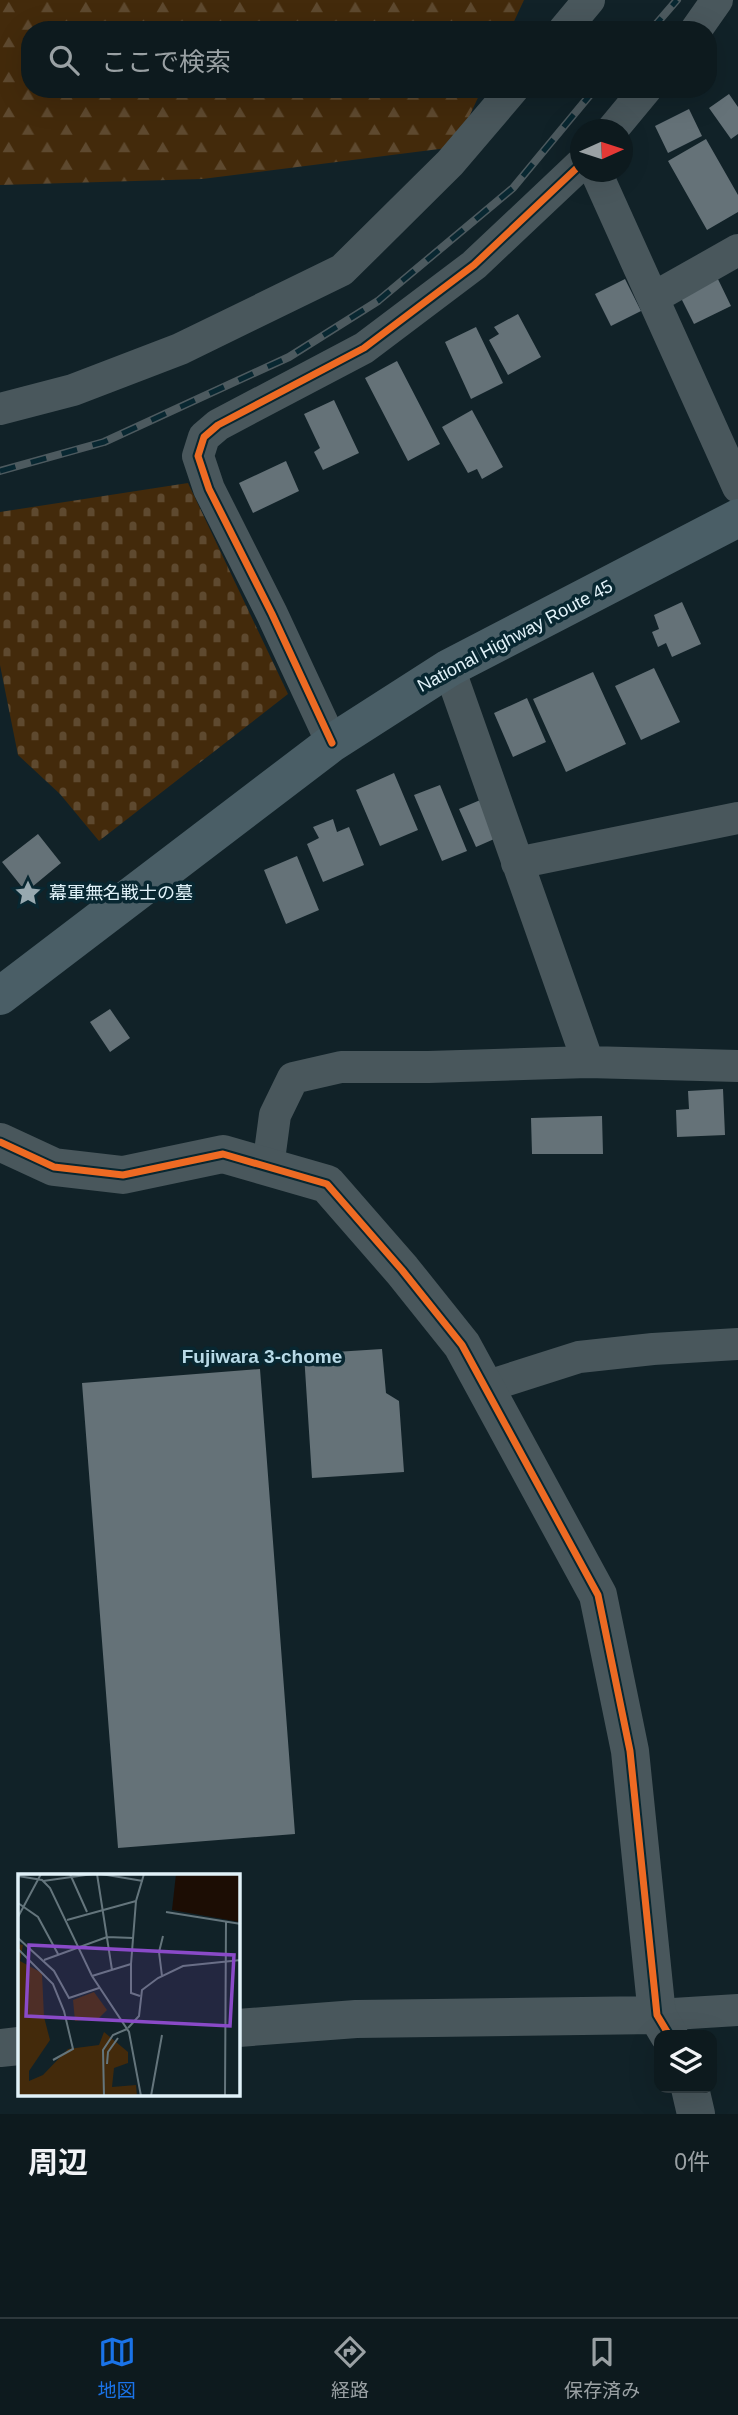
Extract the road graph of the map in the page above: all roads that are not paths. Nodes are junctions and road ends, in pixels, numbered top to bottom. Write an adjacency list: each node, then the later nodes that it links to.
1 (589, 0): 3 (street)
2 (717, 0): 4 (street)
3 (572, 21)
4 (702, 21)
5 (505, 98): 12 (street)
6 (639, 98): 7 (street)
7 (621, 119)
8 (570, 174): 16 (street)
9 (601, 182): 11 (street)
10 (738, 250): 11 (street)
11 (653, 298): 13 (street)
12 (0, 410)
13 (738, 487)
14 (738, 519): 15 (highway, National Highway Route 45)
15 (449, 668): 16 (highway, National Highway Route 45); 18 (street)
16 (332, 743): 19 (highway, National Highway Route 45)
17 (738, 818): 18 (street)
18 (517, 863): 20 (street)
19 (0, 996)
20 (588, 1062): 21 (street); 23 (street)
21 (738, 1066)
22 (0, 1142): 23 (street)
23 (268, 1167): 25 (street)
24 (738, 1344): 25 (street)
25 (485, 1387): 27 (street)
26 (738, 2010): 27 (street)
27 (663, 2025): 28 (street)
28 (240, 2028)
29 (18, 2046): 30 (street)
30 (0, 2048)
31 (691, 2093): 32 (street)
32 (696, 2114)

